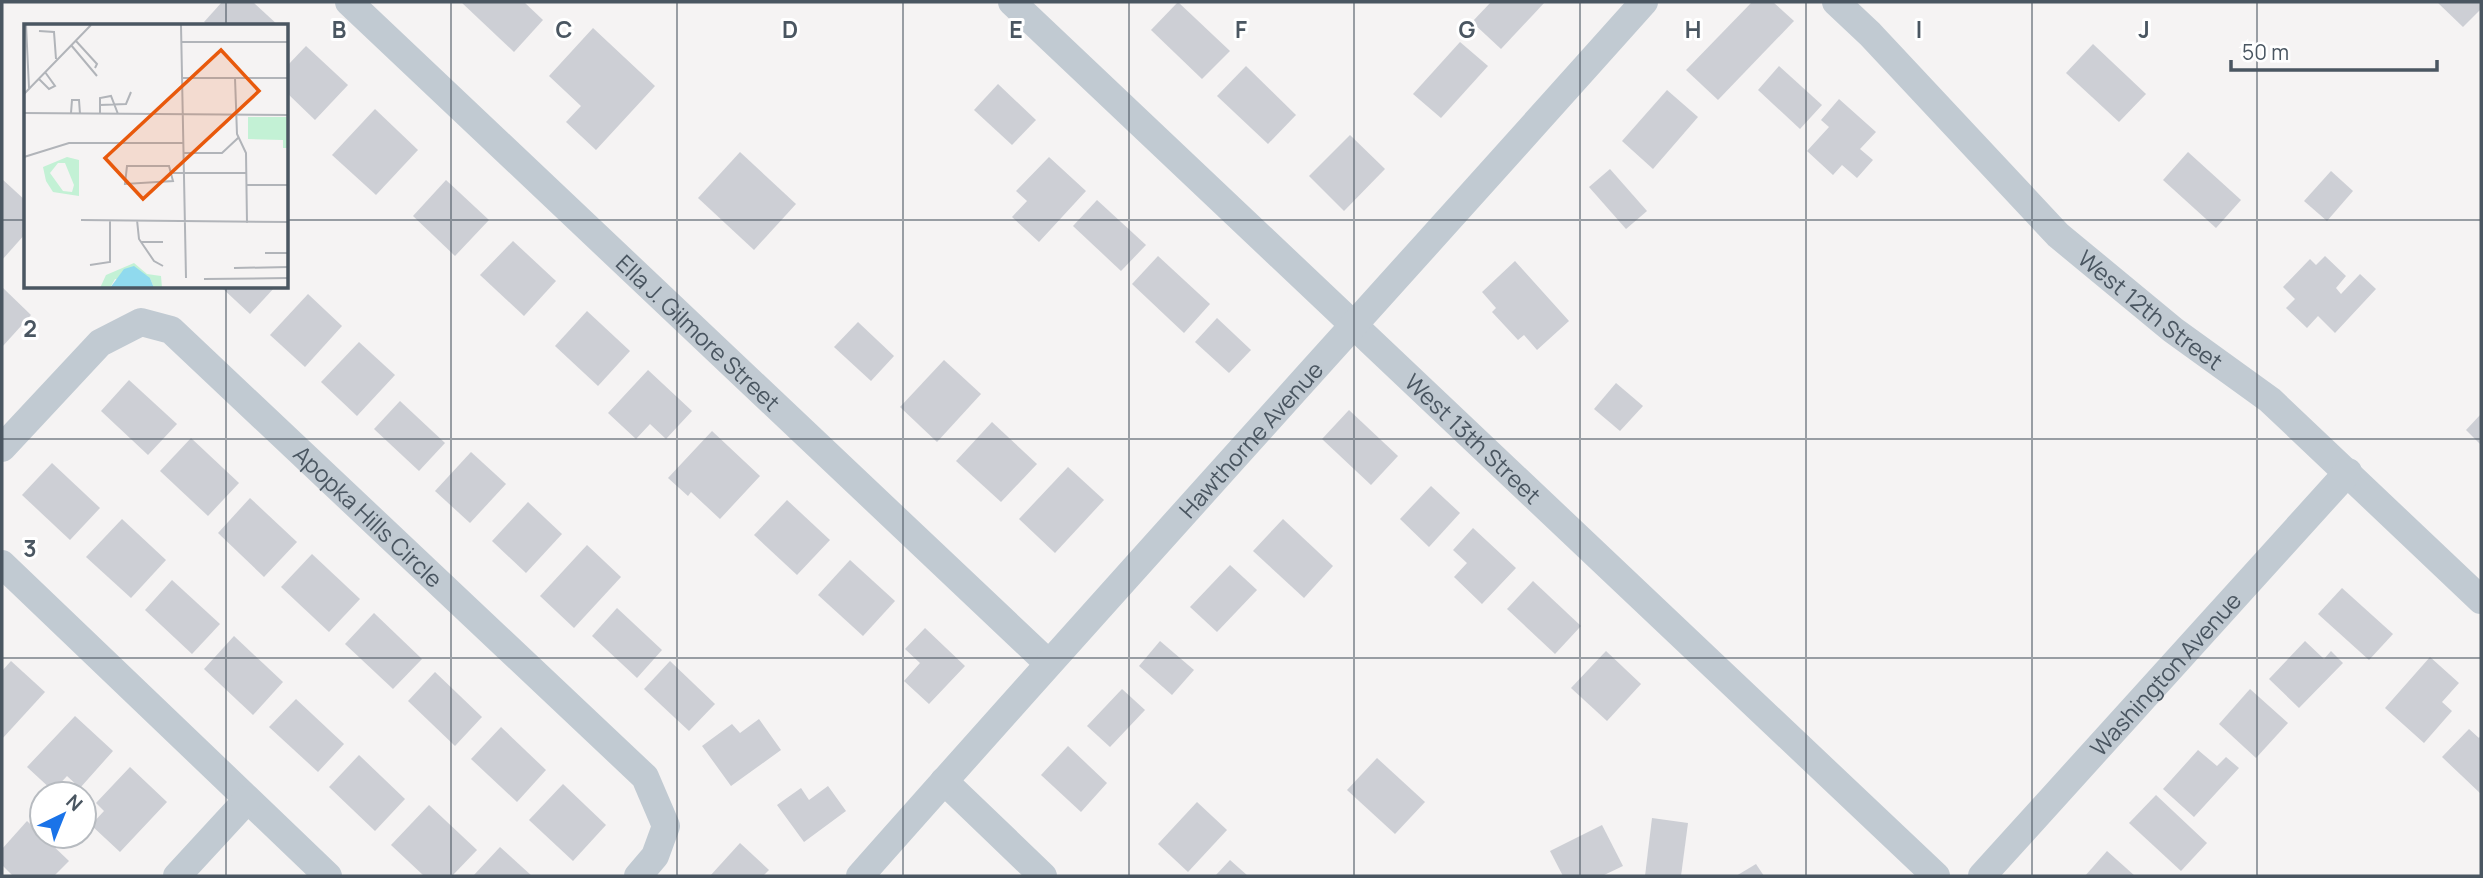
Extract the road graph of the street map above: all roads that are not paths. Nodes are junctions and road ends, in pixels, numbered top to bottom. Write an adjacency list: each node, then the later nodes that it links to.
1 (349, 2): 10 (street, Ella J. Gilmore Street)
2 (1012, 2): 5 (street, West 13th Street)
3 (1644, 2): 5 (street, Hawthorne Avenue)
4 (1836, 2): 7 (street, West 12th Street)
5 (1354, 325): 10 (street, Hawthorne Avenue); 18 (street, West 13th Street)
6 (2, 448): 15 (street, Apopka Hills Circle)
7 (2348, 472): 9 (street, West 12th Street); 19 (street, Washington Avenue)
8 (2, 564): 12 (street)
9 (2481, 600)
10 (1048, 663): 11 (street, Hawthorne Avenue)
11 (944, 781): 16 (street, Hawthorne Avenue); 17 (street)
12 (247, 800): 13 (street); 14 (street)
13 (177, 876)
14 (328, 876)
15 (638, 876)
16 (860, 876)
17 (1043, 876)
18 (1936, 876)
19 (1982, 876)

